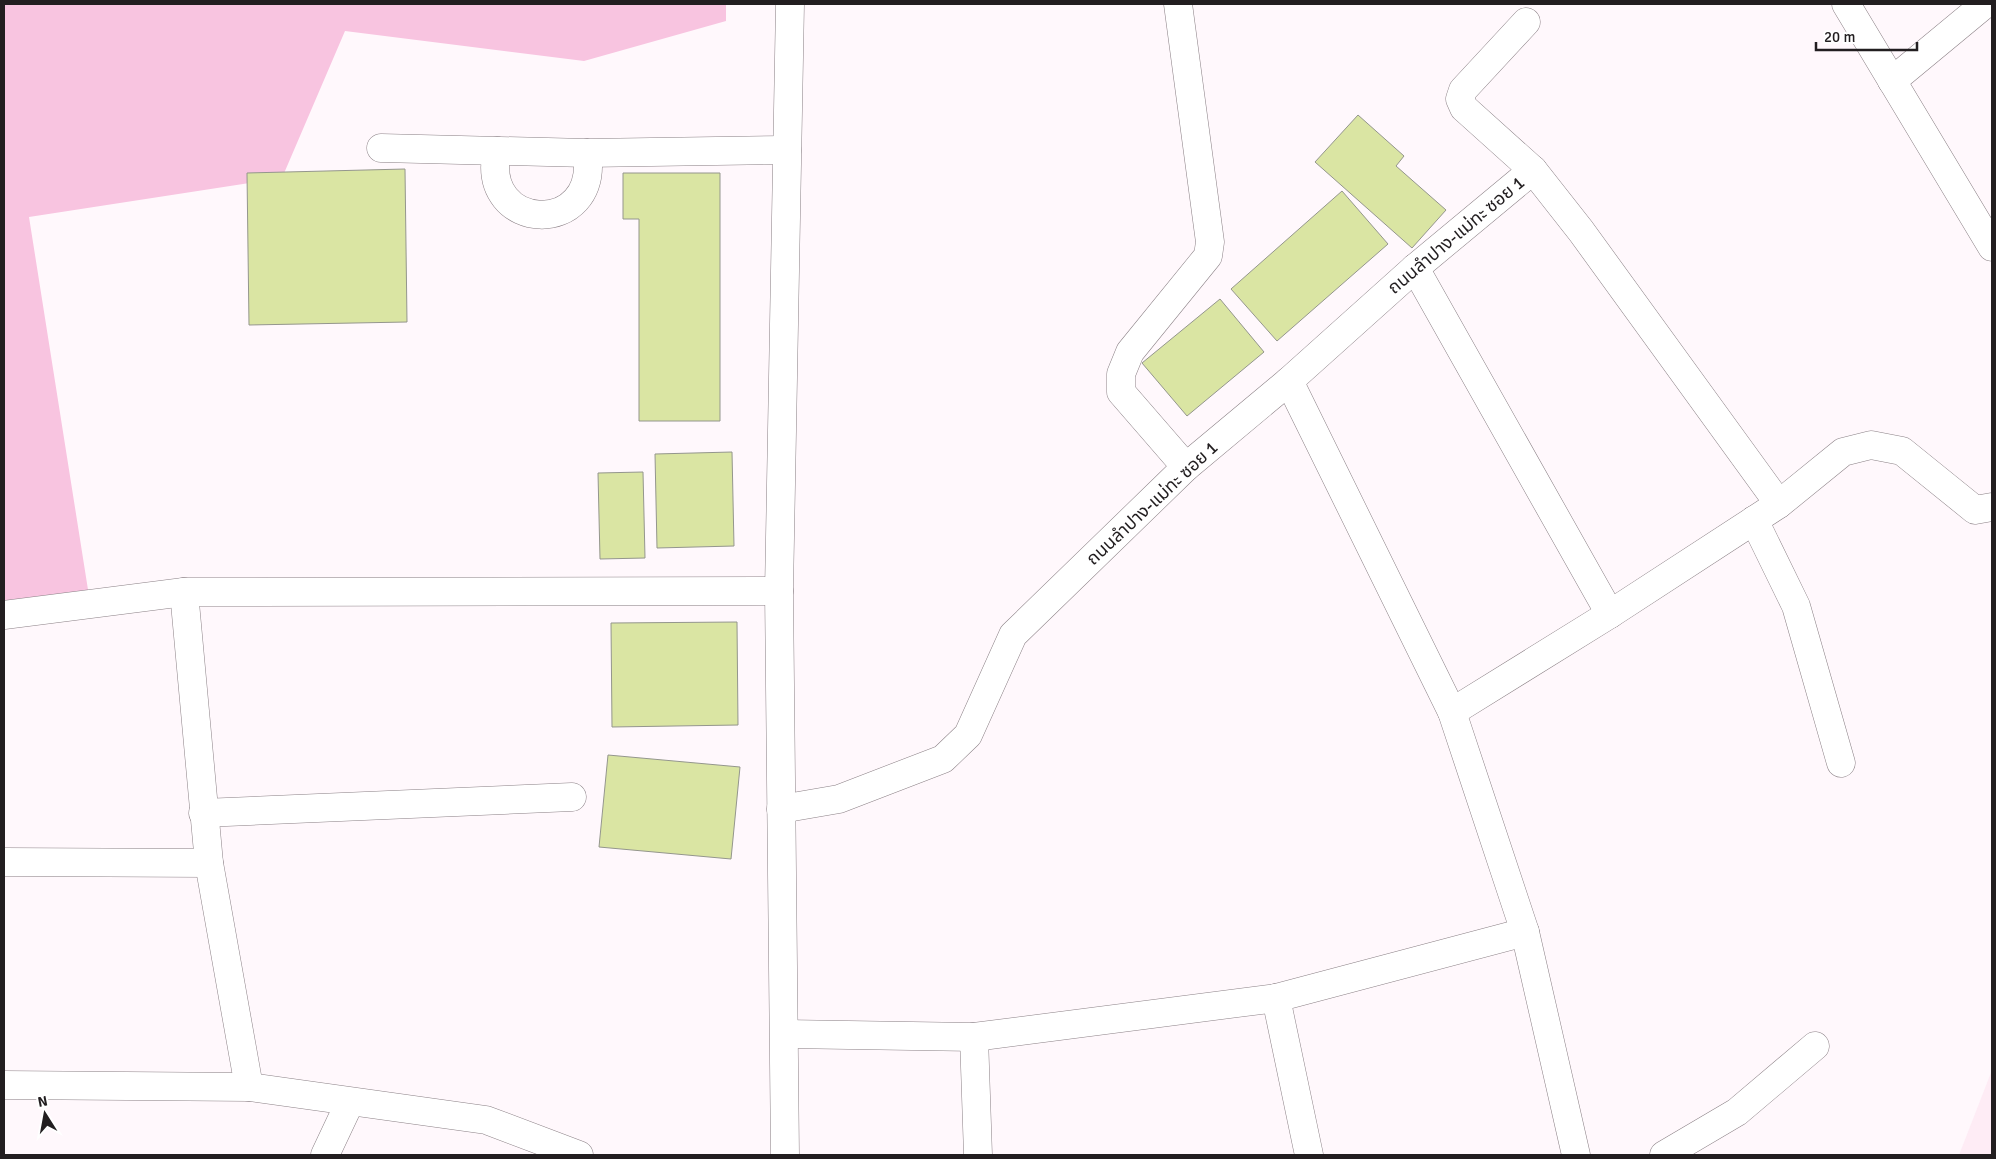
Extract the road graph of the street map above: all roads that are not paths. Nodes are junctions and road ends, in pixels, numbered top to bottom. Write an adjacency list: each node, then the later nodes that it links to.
1 (790, 4): 8 (street)
2 (1178, 4): 15 (street)
3 (1846, 4): 6 (street)
4 (1985, 4): 6 (street)
5 (1526, 22): 11 (street)
6 (1892, 81): 12 (street)
7 (381, 148): 9 (street)
8 (787, 150): 10 (street); 19 (street)
9 (497, 151): 10 (street); 10 (street)
10 (587, 153)
11 (1533, 170): 13 (street, ถนนลำปาง-แม่ทะ ซอย 1); 16 (street)
12 (1992, 247)
13 (1415, 268): 14 (street, ถนนลำปาง-แม่ทะ ซอย 1); 21 (street)
14 (1289, 381): 15 (street, ถนนลำปาง-แม่ทะ ซอย 1); 23 (street)
15 (1186, 467): 26 (street, ถนนลำปาง-แม่ทะ ซอย 1)
16 (1779, 504): 17 (street); 18 (street)
17 (1992, 507)
18 (1754, 520): 21 (street); 24 (street)
19 (779, 591): 20 (street); 26 (street)
20 (184, 592): 22 (street); 27 (street)
21 (1610, 614): 23 (street)
22 (4, 615)
23 (1452, 712): 30 (street)
24 (1841, 763)
25 (572, 797): 27 (street)
26 (781, 809): 32 (street)
27 (203, 813): 29 (street)
28 (4, 862): 29 (street)
29 (209, 863): 36 (street)
30 (1524, 932): 31 (street); 43 (street)
31 (1276, 998): 33 (street); 42 (street)
32 (786, 1034): 33 (street); 40 (street)
33 (974, 1037): 41 (street)
34 (1815, 1046): 44 (street)
35 (4, 1085): 36 (street)
36 (249, 1087): 37 (street)
37 (350, 1102): 38 (street); 39 (street)
38 (325, 1155)
39 (579, 1155)
40 (785, 1155)
41 (978, 1155)
42 (1309, 1155)
43 (1576, 1155)
44 (1664, 1155)

